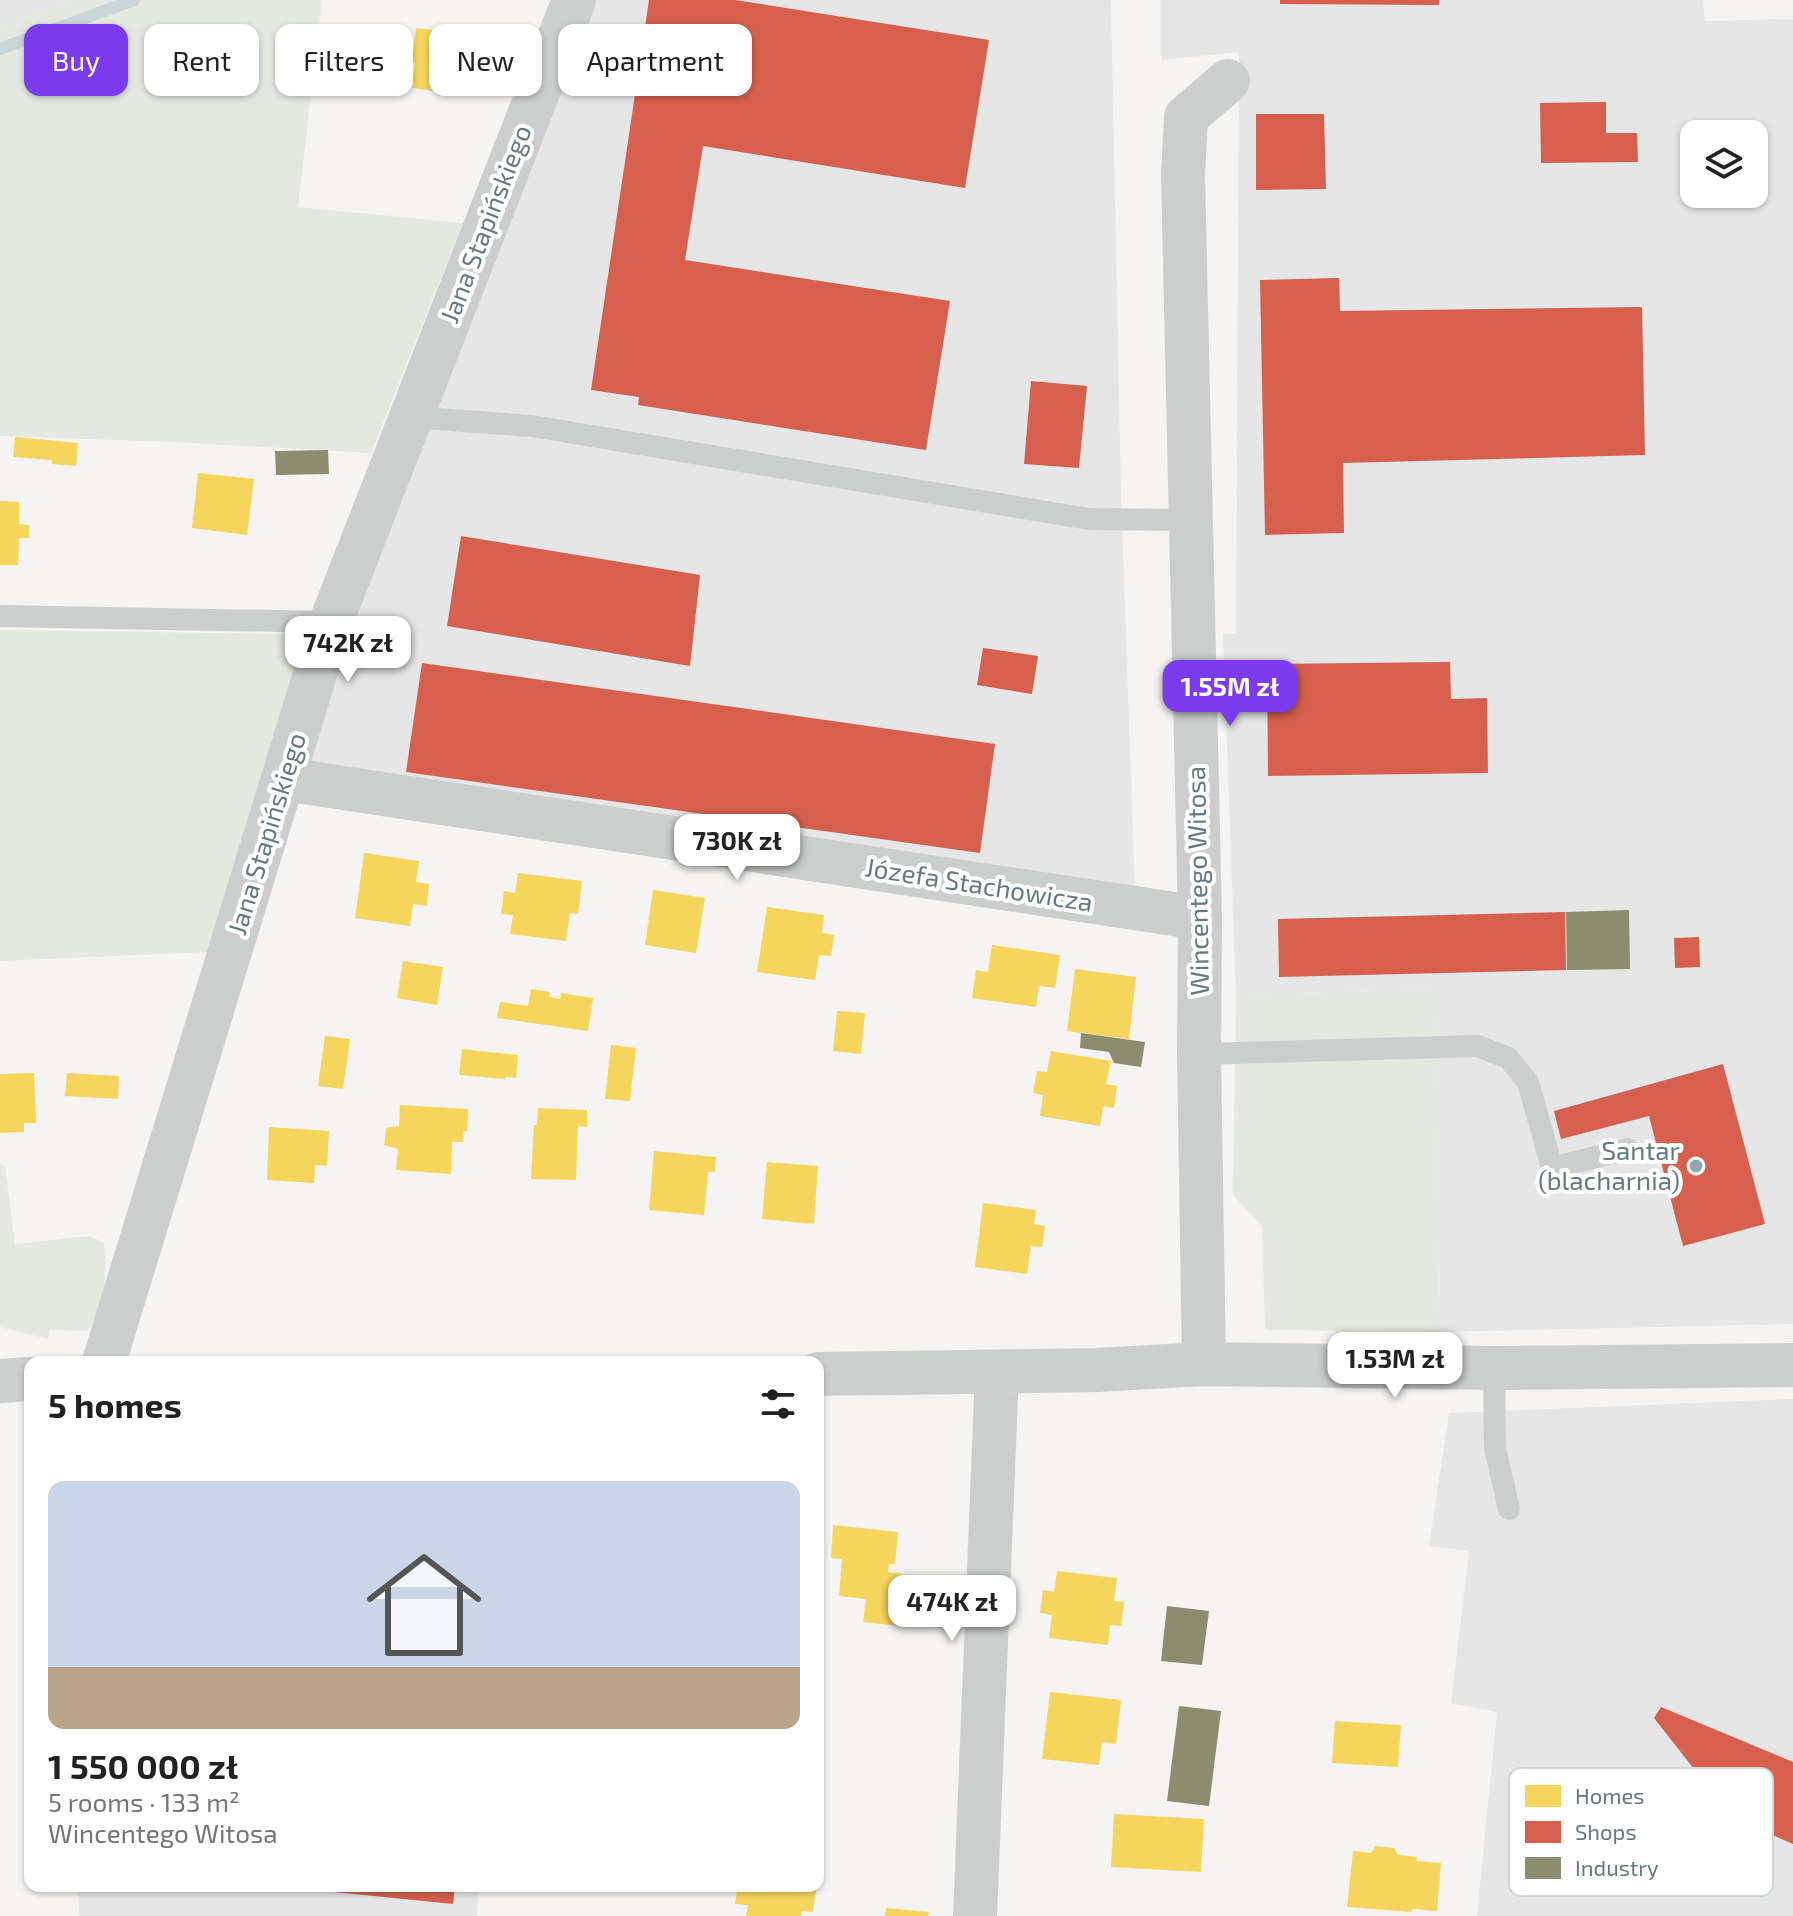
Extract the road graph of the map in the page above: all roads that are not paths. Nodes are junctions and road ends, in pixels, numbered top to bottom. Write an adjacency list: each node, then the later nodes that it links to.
1 (574, 0): 3 (street, Jana Stapińskiego)
2 (1228, 81): 4 (street, Wincentego Witosa)
3 (411, 417): 4 (lane); 6 (street, Jana Stapińskiego)
4 (1191, 520): 8 (street, Wincentego Witosa)
5 (0, 616): 6 (lane)
6 (331, 622): 7 (street, Jana Stapińskiego)
7 (284, 779): 8 (street, Józefa Stachowicza); 11 (street, Jana Stapińskiego)
8 (1200, 918): 9 (street, Wincentego Witosa)
9 (1199, 1054): 10 (lane); 12 (street, Wincentego Witosa)
10 (1628, 1149)
11 (106, 1356)
12 (1204, 1364): 14 (street); 15 (street)
13 (1793, 1365): 14 (street)
14 (1494, 1368): 19 (lane)
15 (997, 1372): 16 (street); 20 (street)
16 (824, 1374)
17 (24, 1379): 18 (street)
18 (0, 1381)
19 (1509, 1509)
20 (975, 1916)

